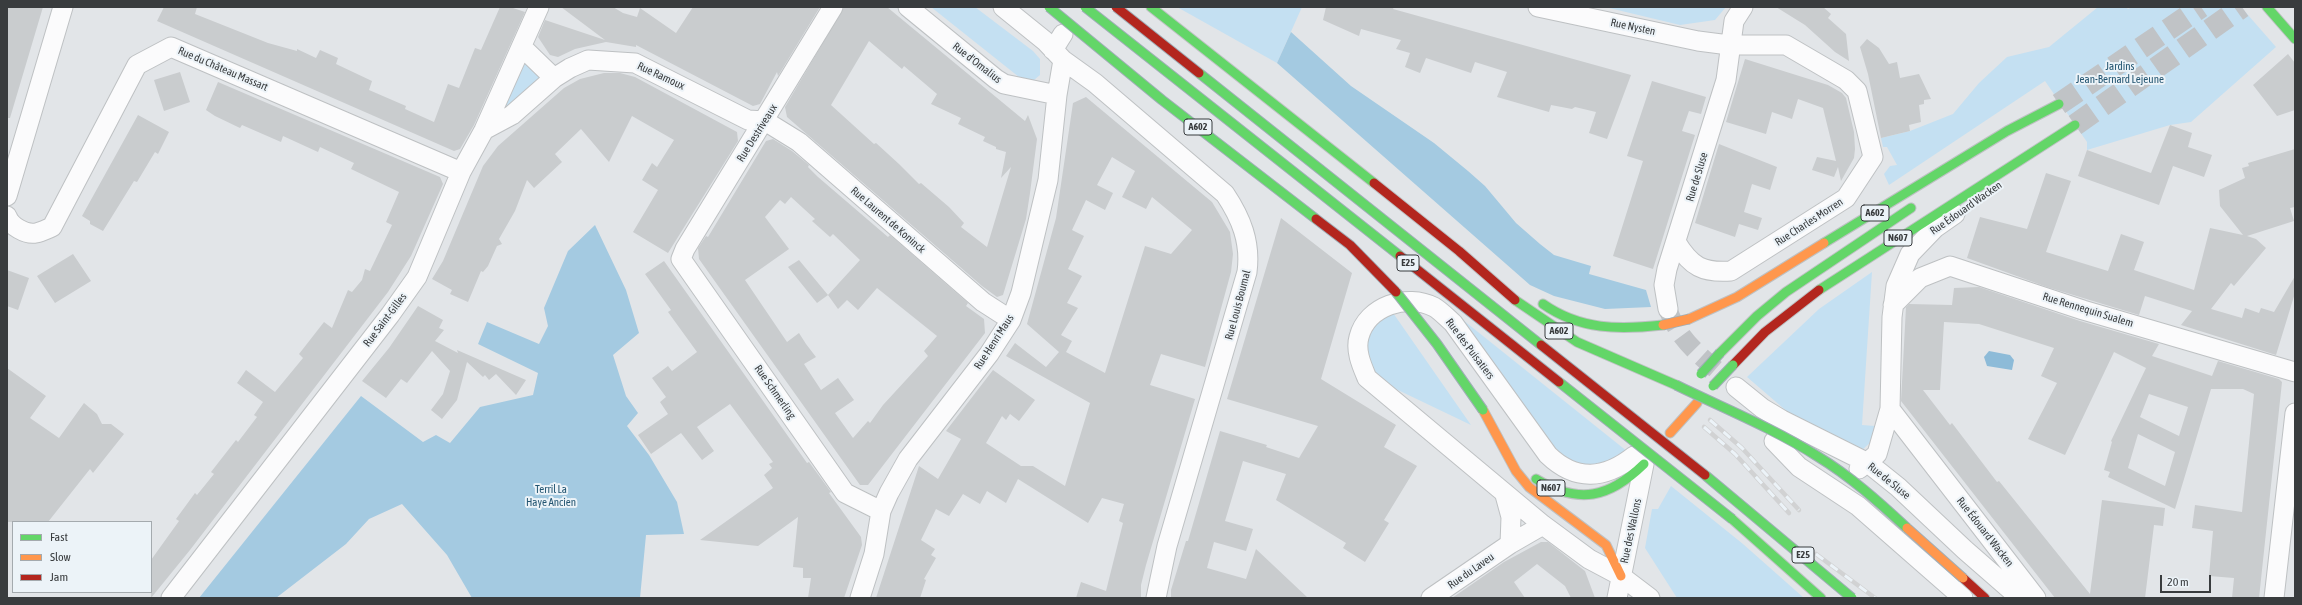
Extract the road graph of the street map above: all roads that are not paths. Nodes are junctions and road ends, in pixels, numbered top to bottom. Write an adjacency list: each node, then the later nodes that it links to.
1 (63, 7): 25 (street)
2 (539, 7): 15 (street, Rue Saint-Gilles)
3 (833, 7): 19 (street, Rue Destriveaux)
4 (908, 7): 18 (street, Rue d'Omalius)
5 (1003, 7): 16 (street)
6 (1049, 7): 42 (main road, A602, bridge)
7 (1085, 7): 61 (main road, E25, bridge)
8 (1116, 7): 62 (main road, E25, bridge)
9 (1151, 7): 29 (main road, A602)
10 (1538, 7): 14 (street, Rue Nysten)
11 (1743, 7): 14 (street, Rue de Sluse)
12 (2266, 7): 13 (main road)
13 (2294, 35)
14 (1729, 45): 28 (street, Rue de Sluse); 28 (street, Rue Charles Morren)
15 (522, 47): 17 (street); 21 (street, Rue Saint-Gilles)
16 (1060, 48): 18 (street, Rue Henri Maus); 57 (street, Rue Louis Boumal)
17 (554, 78): 19 (street, Rue Ramoux); 21 (street, Rue Ramoux)
18 (1057, 95): 35 (street, Rue Henri Maus)
19 (765, 121): 30 (street, Rue Destriveaux); 35 (street, Rue Laurent de Koninck)
20 (2075, 125): 23 (main road, N607)
21 (484, 130): 24 (street, Rue Saint-Gilles)
22 (2019, 136): 34 (main road, A602, bridge)
23 (2052, 139): 33 (street, Rue Édouard Wacken); 38 (main road, N607, bridge)
24 (462, 172): 27 (street, Rue du Château Massart); 55 (street, Rue Saint-Gilles)
25 (7, 196)
26 (1922, 201): 37 (main road, N607, bridge)
27 (7, 216)
28 (1676, 242): 34 (street, Rue de Sluse)
29 (1459, 251): 31 (main road, A602); 64 (main road, A602, bridge)
30 (681, 259): 51 (street, Rue Schmerling)
31 (1512, 285)
32 (1531, 297): 34 (main road, A602)
33 (1893, 305): 36 (street, Rue Rennequin Sualem); 41 (street, Rue Édouard Wacken)
34 (1665, 317)
35 (1011, 320): 51 (street, Rue Henri Maus)
36 (2295, 372)
37 (1695, 382)
38 (1711, 388)
39 (1696, 403): 44 (main road)
40 (1748, 403): 47 (street, Rue de Sluse)
41 (1890, 409): 47 (street, Rue Édouard Wacken); 66 (street, Rue Édouard Wacken)
42 (1484, 410): 46 (main road, N607); 54 (main road, A602)
43 (2295, 413): 67 (street)
44 (1670, 433)
45 (1774, 440): 48 (street)
46 (1639, 460): 50 (street, Rue des Puisatiers); 54 (street, Rue des Wallons)
47 (1864, 466): 65 (street, Rue de Sluse)
48 (1799, 467): 49 (street); 63 (street)
49 (1825, 472)
50 (1505, 495): 52 (street, Rue des Puisatiers); 53 (street)
51 (881, 511): 56 (street, Rue Henri Maus)
52 (1543, 525): 53 (street, Rue du Laveu); 54 (street, Rue des Puisatiers)
53 (1510, 544): 58 (street, Rue du Laveu)
54 (1621, 576): 59 (street, Rue des Wallons); 60 (street, Rue des Puisatiers)
55 (171, 598)
56 (860, 598)
57 (1156, 598)
58 (1432, 598)
59 (1617, 598)
60 (1650, 598)
61 (1821, 598)
62 (1852, 598)
63 (1963, 598)
64 (1985, 598)
65 (2020, 598)
66 (2036, 598)
67 (2274, 598)

